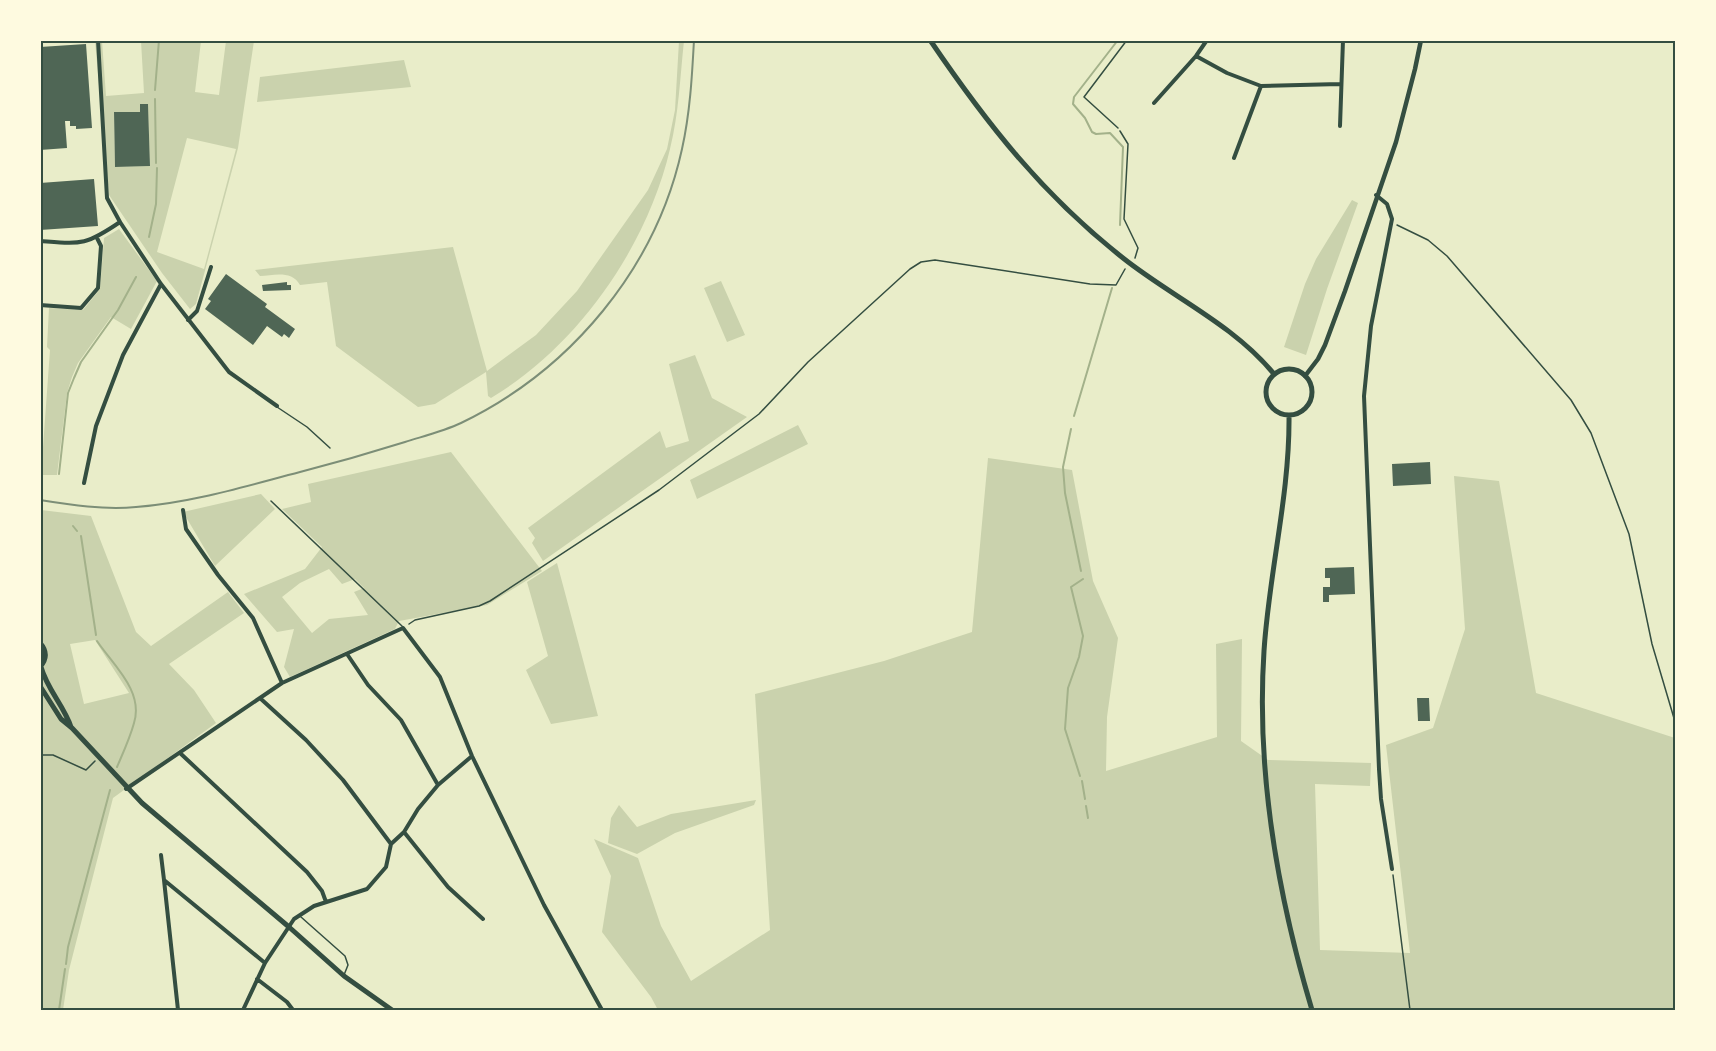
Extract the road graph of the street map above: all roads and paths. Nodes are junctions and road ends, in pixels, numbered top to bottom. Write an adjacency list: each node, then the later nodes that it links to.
1 (98, 40): 15 (street)
2 (930, 40): 25 (main road)
3 (1127, 40): 12 (lane)
4 (1207, 40): 7 (street)
5 (1343, 40): 8 (street)
6 (1421, 40): 14 (street)
7 (1196, 57): 9 (street); 10 (street)
8 (1340, 84): 9 (street); 11 (street)
9 (1261, 86): 13 (street)
10 (1154, 103)
11 (1340, 126)
12 (1119, 128): 19 (path)
13 (1234, 158)
14 (1376, 195): 16 (street); 26 (street)
15 (120, 222): 17 (street); 22 (street)
16 (1392, 223): 40 (path); 51 (street)
17 (97, 238): 18 (street); 23 (street)
18 (40, 241)
19 (1135, 258)
20 (211, 267): 24 (street)
21 (1126, 268): 33 (path)
22 (161, 284): 24 (street); 30 (street)
23 (40, 305)
24 (188, 320): 27 (street)
25 (1274, 374): 26 (main road); 28 (main road)
26 (1305, 376): 28 (main road)
27 (277, 406): 29 (lane)
28 (1289, 415): 65 (main road)
29 (330, 448)
30 (84, 483)
31 (271, 501): 33 (lane)
32 (183, 510): 37 (street)
33 (403, 628): 35 (street); 44 (street)
34 (40, 643): 36 (main road)
35 (347, 654): 37 (street); 46 (street)
36 (41, 667): 41 (main road)
37 (282, 683): 39 (street)
38 (40, 686): 41 (main road)
39 (261, 699): 42 (street); 49 (street)
40 (1676, 725)
41 (72, 728): 45 (main road)
42 (180, 753): 47 (street); 53 (street)
43 (40, 755): 45 (path)
44 (472, 756): 46 (street); 64 (street)
45 (97, 757): 47 (main road)
46 (438, 785): 48 (street)
47 (126, 789): 56 (main road)
48 (404, 832): 49 (street); 55 (street)
49 (391, 844): 53 (street)
50 (161, 855): 52 (street)
51 (1392, 869): 66 (path)
52 (164, 880): 57 (street); 61 (street)
53 (326, 902): 54 (street)
54 (299, 915): 56 (street); 58 (lane)
55 (483, 919)
56 (289, 927): 57 (street); 58 (main road)
57 (265, 963): 59 (street)
58 (344, 976): 63 (main road)
59 (257, 979): 60 (street); 62 (street)
60 (244, 1010)
61 (178, 1011)
62 (293, 1011)
63 (392, 1011)
64 (602, 1011)
65 (1312, 1011)
66 (1410, 1011)

